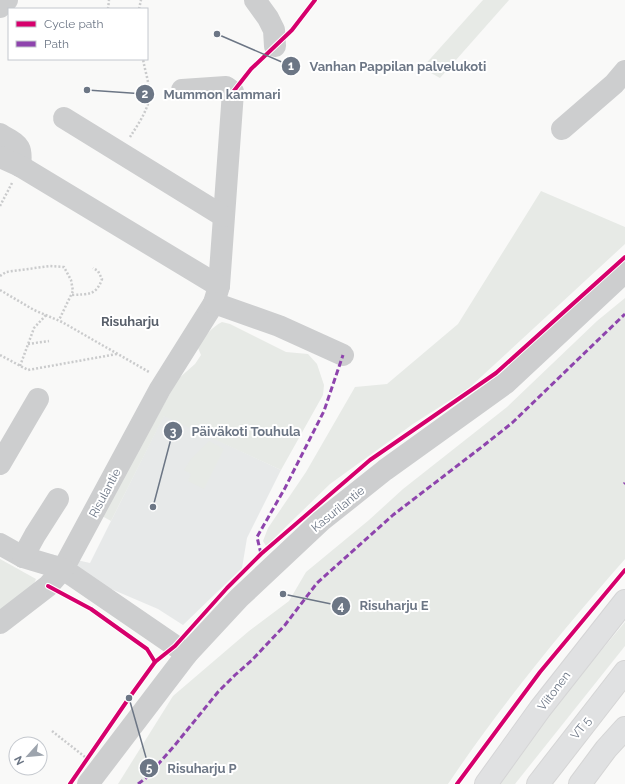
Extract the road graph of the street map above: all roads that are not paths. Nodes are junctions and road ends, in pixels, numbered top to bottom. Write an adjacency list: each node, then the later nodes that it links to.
1 (7, 0): 3 (street)
2 (255, 0): 4 (street)
3 (0, 7)
4 (275, 46)
5 (625, 71): 8 (street)
6 (182, 90): 12 (street)
7 (64, 118): 12 (street)
8 (562, 129)
9 (0, 134): 11 (street)
10 (0, 157): 11 (street)
11 (20, 166): 14 (street)
12 (223, 216): 14 (street)
13 (625, 272): 24 (street, Kasurilantie)
14 (216, 294): 15 (street); 21 (street, Risulantie)
15 (343, 354)
16 (38, 399): 17 (street)
17 (0, 464)
18 (58, 500): 20 (street)
19 (0, 544): 20 (street)
20 (23, 557): 21 (street)
21 (63, 569): 23 (street, Risulantie); 24 (street)
22 (625, 601): 28 (main road, Viitonen)
23 (0, 623)
24 (187, 654): 27 (street, Kasurilantie)
25 (625, 672): 29 (main road, VT 5)
26 (625, 728): 30 (main road)
27 (86, 774)
28 (486, 784)
29 (538, 784)
30 (580, 784)

